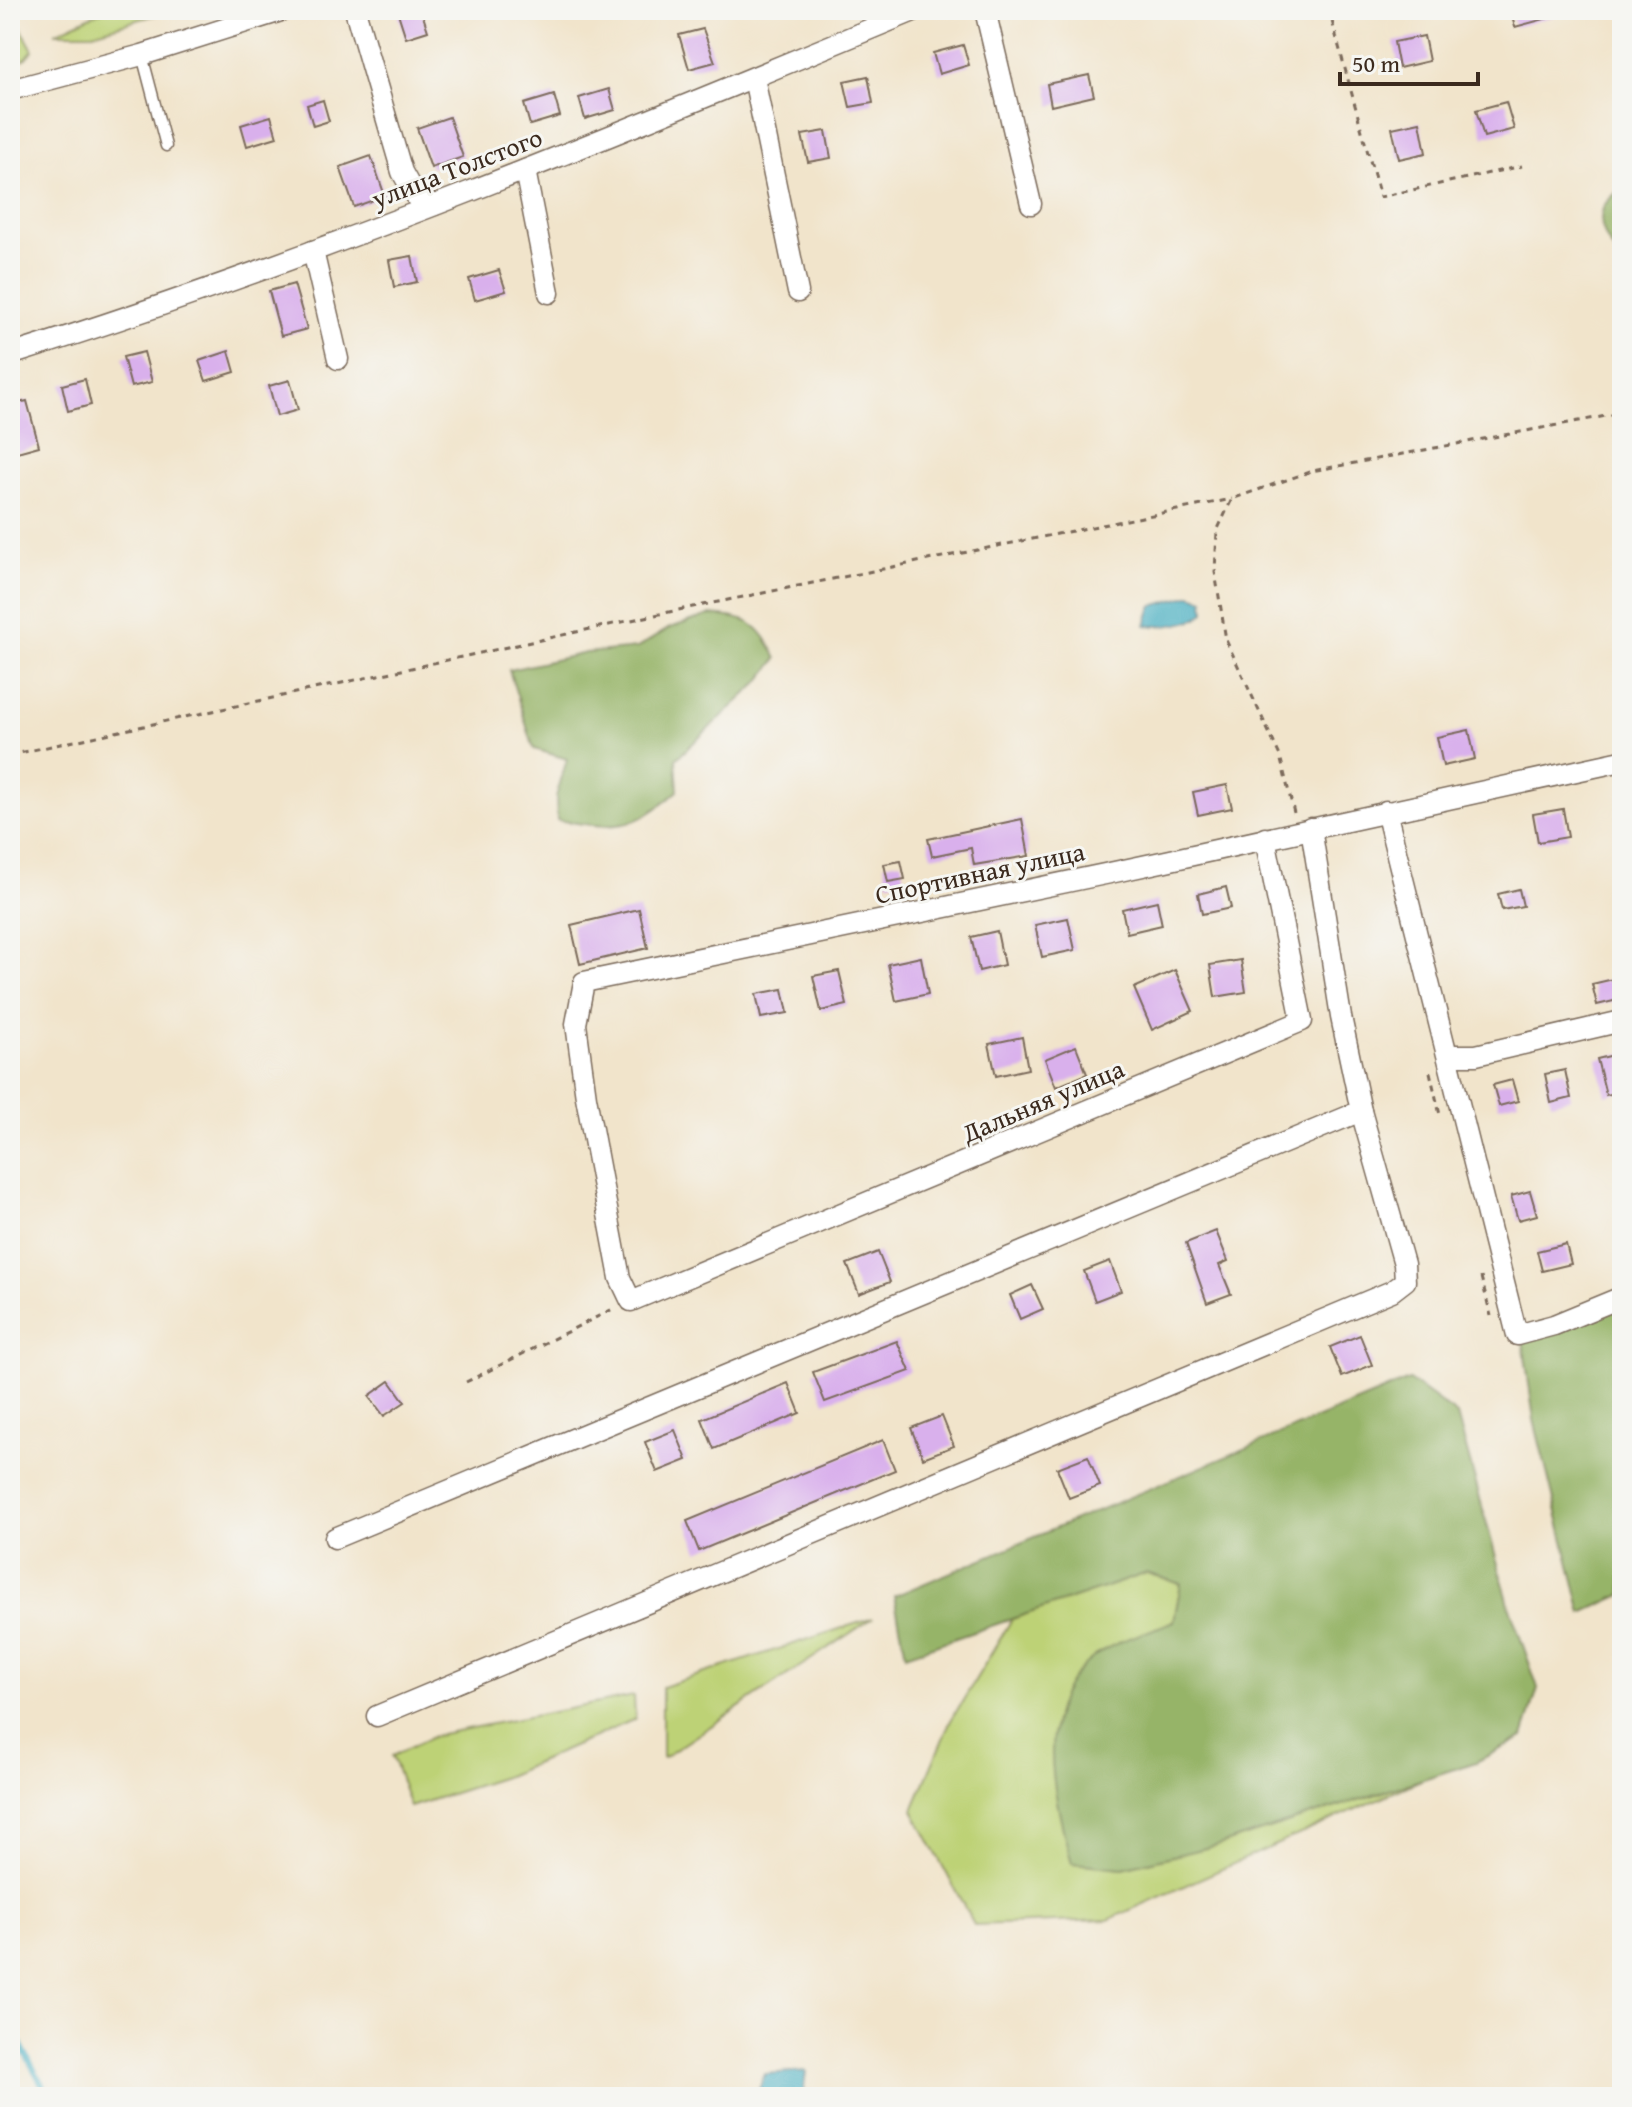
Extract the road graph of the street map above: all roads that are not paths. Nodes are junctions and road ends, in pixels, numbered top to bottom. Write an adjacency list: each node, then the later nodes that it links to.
1 (284, 10): 5 (street)
2 (355, 10): 11 (street)
3 (916, 10): 6 (street, улица Толстого)
4 (985, 10): 10 (street)
5 (142, 55): 7 (street); 8 (lane)
6 (754, 78): 9 (street, улица Толстого); 13 (street)
7 (10, 90)
8 (166, 146)
9 (525, 170): 11 (street, улица Толстого); 14 (street)
10 (1031, 204)
11 (434, 205): 12 (street, улица Толстого)
12 (313, 251): 15 (street, улица Толстого); 16 (street)
13 (798, 292)
14 (549, 293)
15 (10, 355)
16 (338, 359)
17 (1622, 761): 18 (street, Спортивная улица)
18 (1386, 811): 19 (street, Спортивная улица); 22 (street)
19 (1305, 829): 20 (street, Спортивная улица); 23 (street)
20 (1265, 838): 25 (street, Дальняя улица); 25 (street, Спортивная улица)
21 (1622, 1021): 22 (street)
22 (1449, 1055): 24 (street)
23 (1361, 1111): 26 (street); 27 (street)
24 (1622, 1297)
25 (631, 1301)
26 (335, 1538)
27 (377, 1716)

